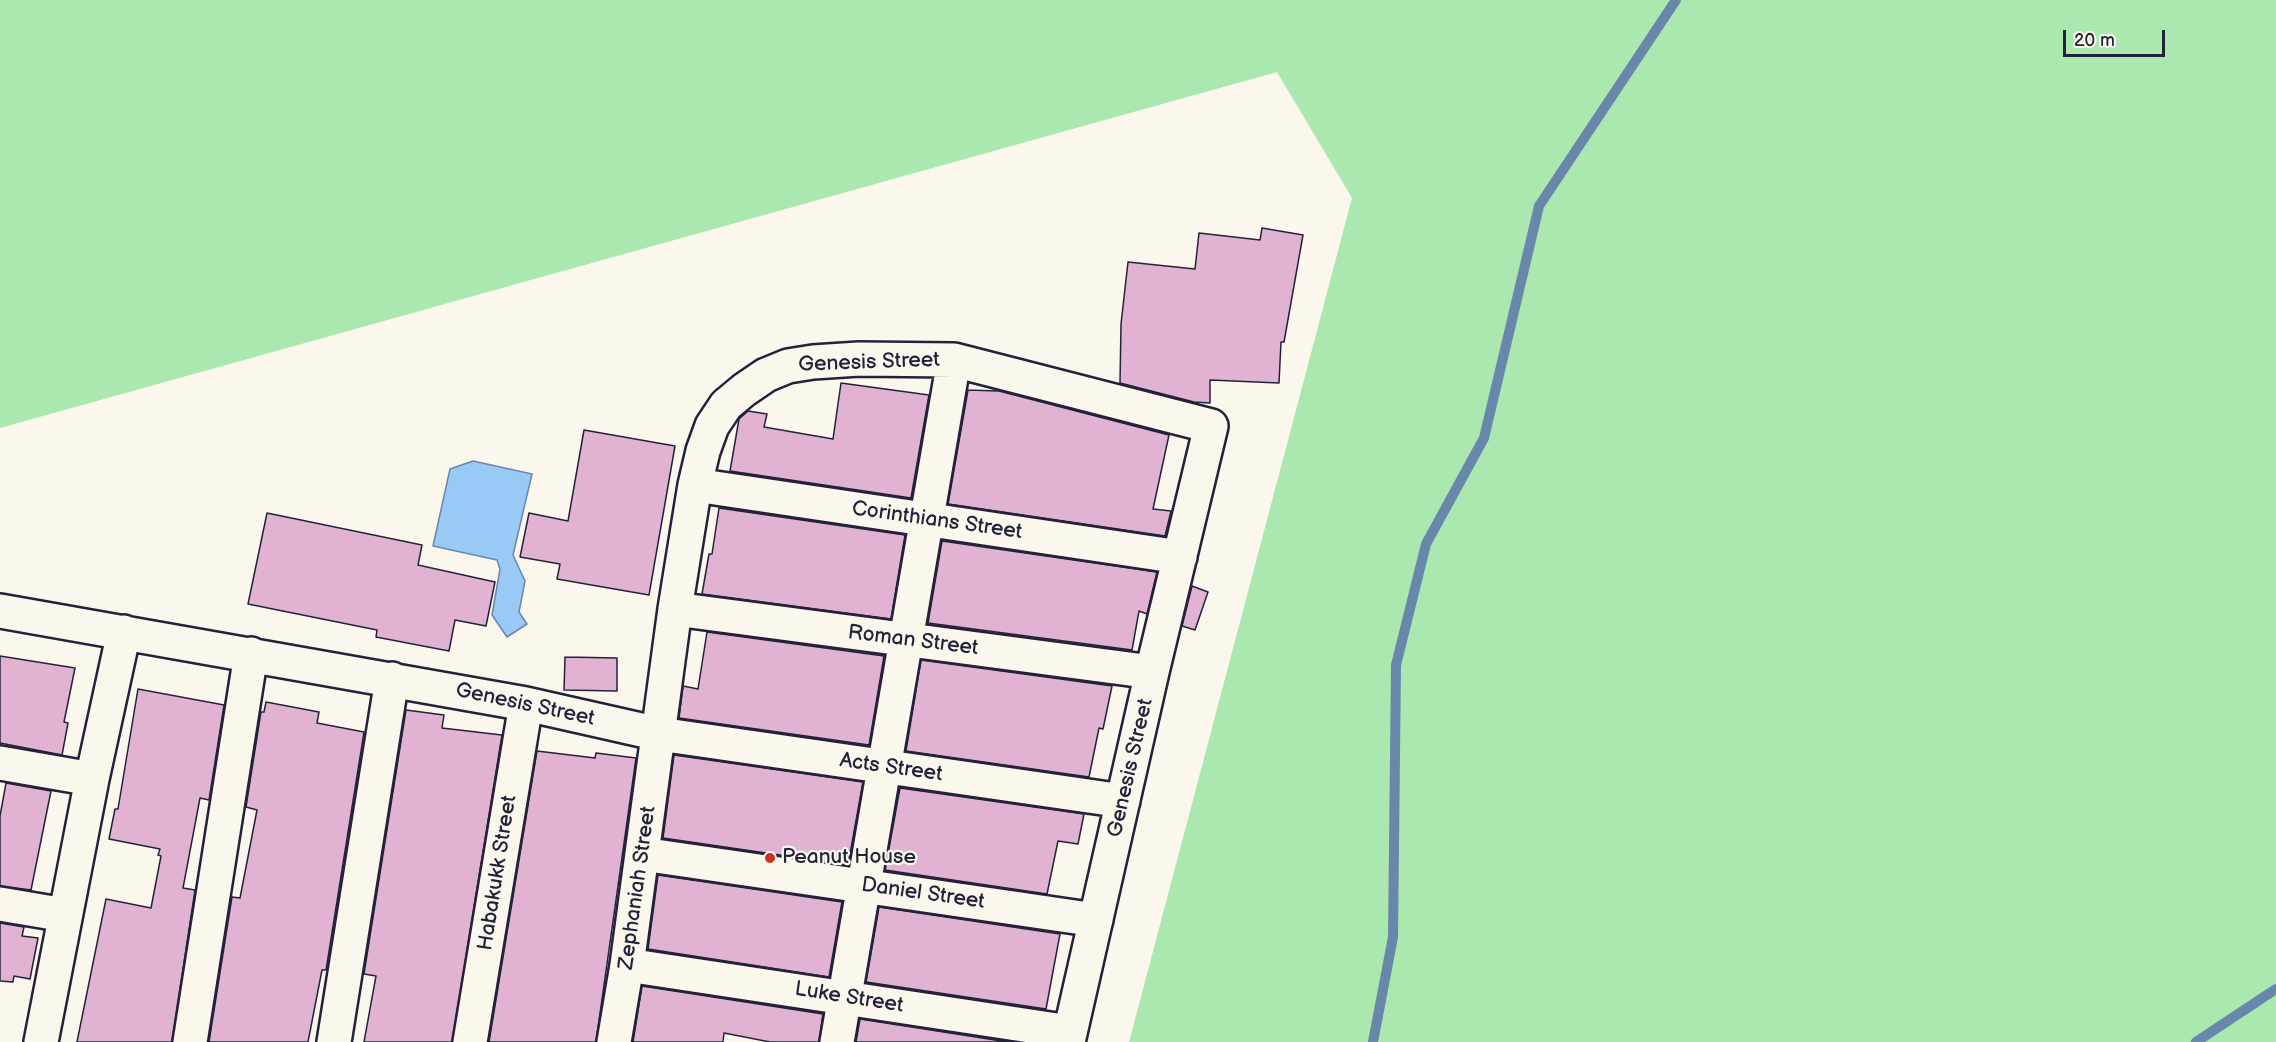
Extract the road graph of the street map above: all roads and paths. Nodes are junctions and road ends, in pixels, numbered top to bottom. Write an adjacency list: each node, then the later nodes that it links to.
1 (954, 360): 2 (street, Genesis Street); 3 (street); 4 (street, Genesis Street)
2 (695, 484): 3 (street, Corinthians Street); 5 (street, Genesis Street)
3 (927, 520): 4 (street, Corinthians Street); 8 (street)
4 (1180, 557): 10 (street, Genesis Street)
5 (675, 609): 8 (street, Roman Street); 13 (street, Genesis Street)
6 (0, 611): 7 (street, Genesis Street)
7 (123, 632): 9 (street, Genesis Street); 16 (street)
8 (906, 640): 10 (street, Roman Street); 15 (street)
9 (251, 654): 11 (street, Genesis Street); 27 (street)
10 (1152, 672): 17 (street, Genesis Street)
11 (392, 679): 12 (street, Genesis Street); 28 (street)
12 (526, 704): 13 (street, Genesis Street); 29 (street, Habakukk Street)
13 (659, 734): 15 (street, Acts Street); 18 (street, Zephaniah Street)
14 (0, 763): 16 (street)
15 (884, 767): 17 (street, Acts Street); 19 (street)
16 (92, 779): 21 (street)
17 (1123, 801): 22 (street, Genesis Street)
18 (642, 854): 19 (street, Daniel Street); 23 (street, Zephaniah Street)
19 (864, 886): 22 (street, Daniel Street); 24 (street)
20 (0, 904): 21 (street)
21 (65, 915): 26 (street)
22 (1096, 920): 25 (street, Genesis Street)
23 (627, 965): 24 (street, Luke Street); 30 (street, Zephaniah Street)
24 (844, 998): 25 (street, Luke Street); 31 (street)
25 (1069, 1037)
26 (41, 1042)
27 (190, 1042)
28 (334, 1042)
29 (470, 1042)
30 (615, 1042)
31 (837, 1042)

